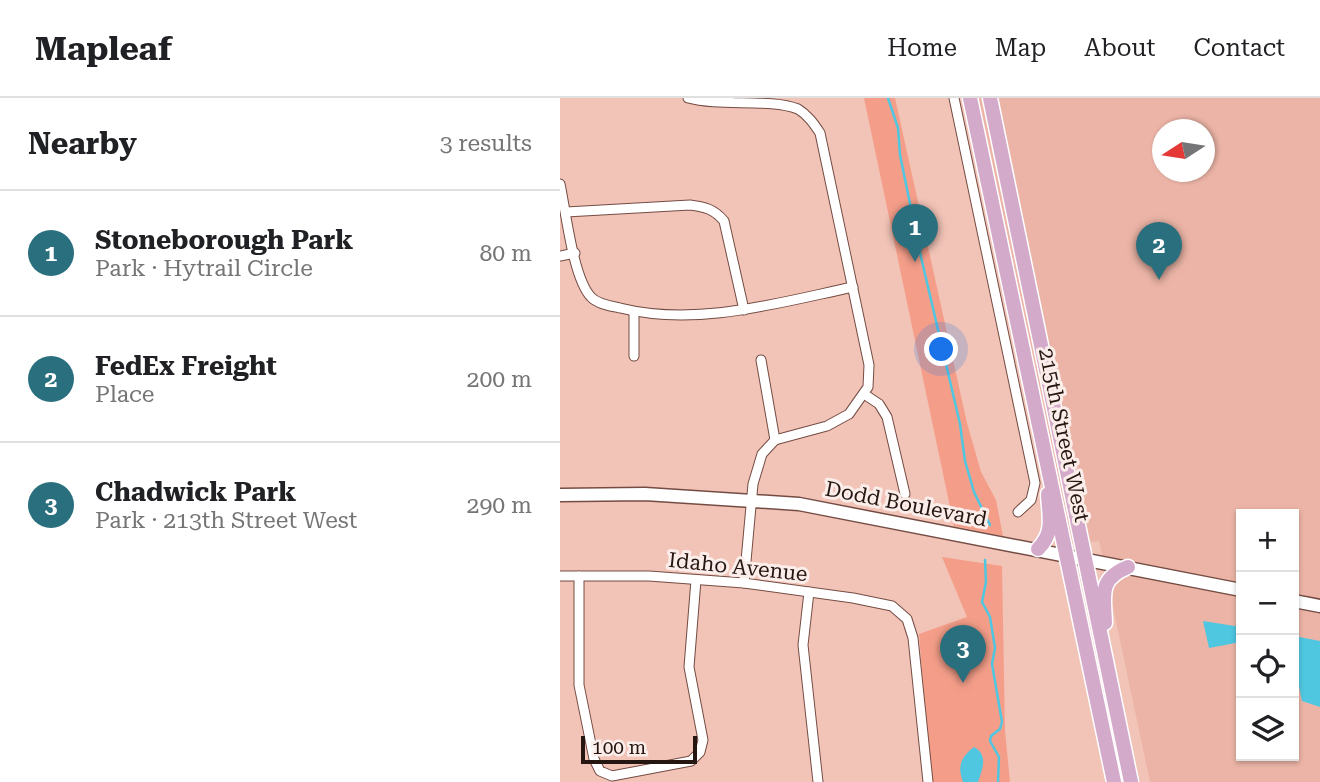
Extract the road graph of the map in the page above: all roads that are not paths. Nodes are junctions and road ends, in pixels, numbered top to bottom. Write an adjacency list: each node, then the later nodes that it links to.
1 (688, 98): 9 (street)
2 (954, 98): 20 (street, 215th Street West)
3 (970, 98): 15 (main road, 215th Street West)
4 (990, 101): 23 (main road, 215th Street West)
5 (560, 184): 6 (street)
6 (566, 212): 7 (street); 10 (street)
7 (575, 253): 8 (street); 11 (street)
8 (560, 256)
9 (853, 287): 10 (street); 14 (street)
10 (744, 310): 11 (street)
11 (634, 312): 12 (street)
12 (634, 356)
13 (761, 360): 16 (street)
14 (864, 394): 16 (street); 17 (street)
15 (1042, 433): 21 (main road); 22 (main road, 215th Street West)
16 (775, 440): 19 (street)
17 (905, 494)
18 (560, 495): 19 (main road, Dodd Boulevard)
19 (752, 501): 21 (main road, Dodd Boulevard); 28 (street)
20 (1018, 512)
21 (1038, 549): 22 (main road, Dodd Boulevard)
22 (1067, 554): 23 (main road, Dodd Boulevard); 36 (main road, 215th Street West)
23 (1084, 558): 24 (main road, Dodd Boulevard); 33 (main road, 215th Street West)
24 (1128, 567): 29 (main road, Dodd Boulevard); 33 (main road)
25 (560, 576): 26 (street, Idaho Avenue)
26 (579, 576): 27 (street, Idaho Avenue); 27 (street)
27 (696, 580): 28 (street, Idaho Avenue)
28 (744, 583): 30 (street, Idaho Avenue)
29 (1236, 589)
30 (809, 592): 34 (street); 35 (street, Idaho Avenue)
31 (1299, 602): 32 (main road)
32 (1320, 606)
33 (1107, 669): 37 (main road, 215th Street West)
34 (818, 782)
35 (928, 782)
36 (1114, 782)
37 (1131, 782)

